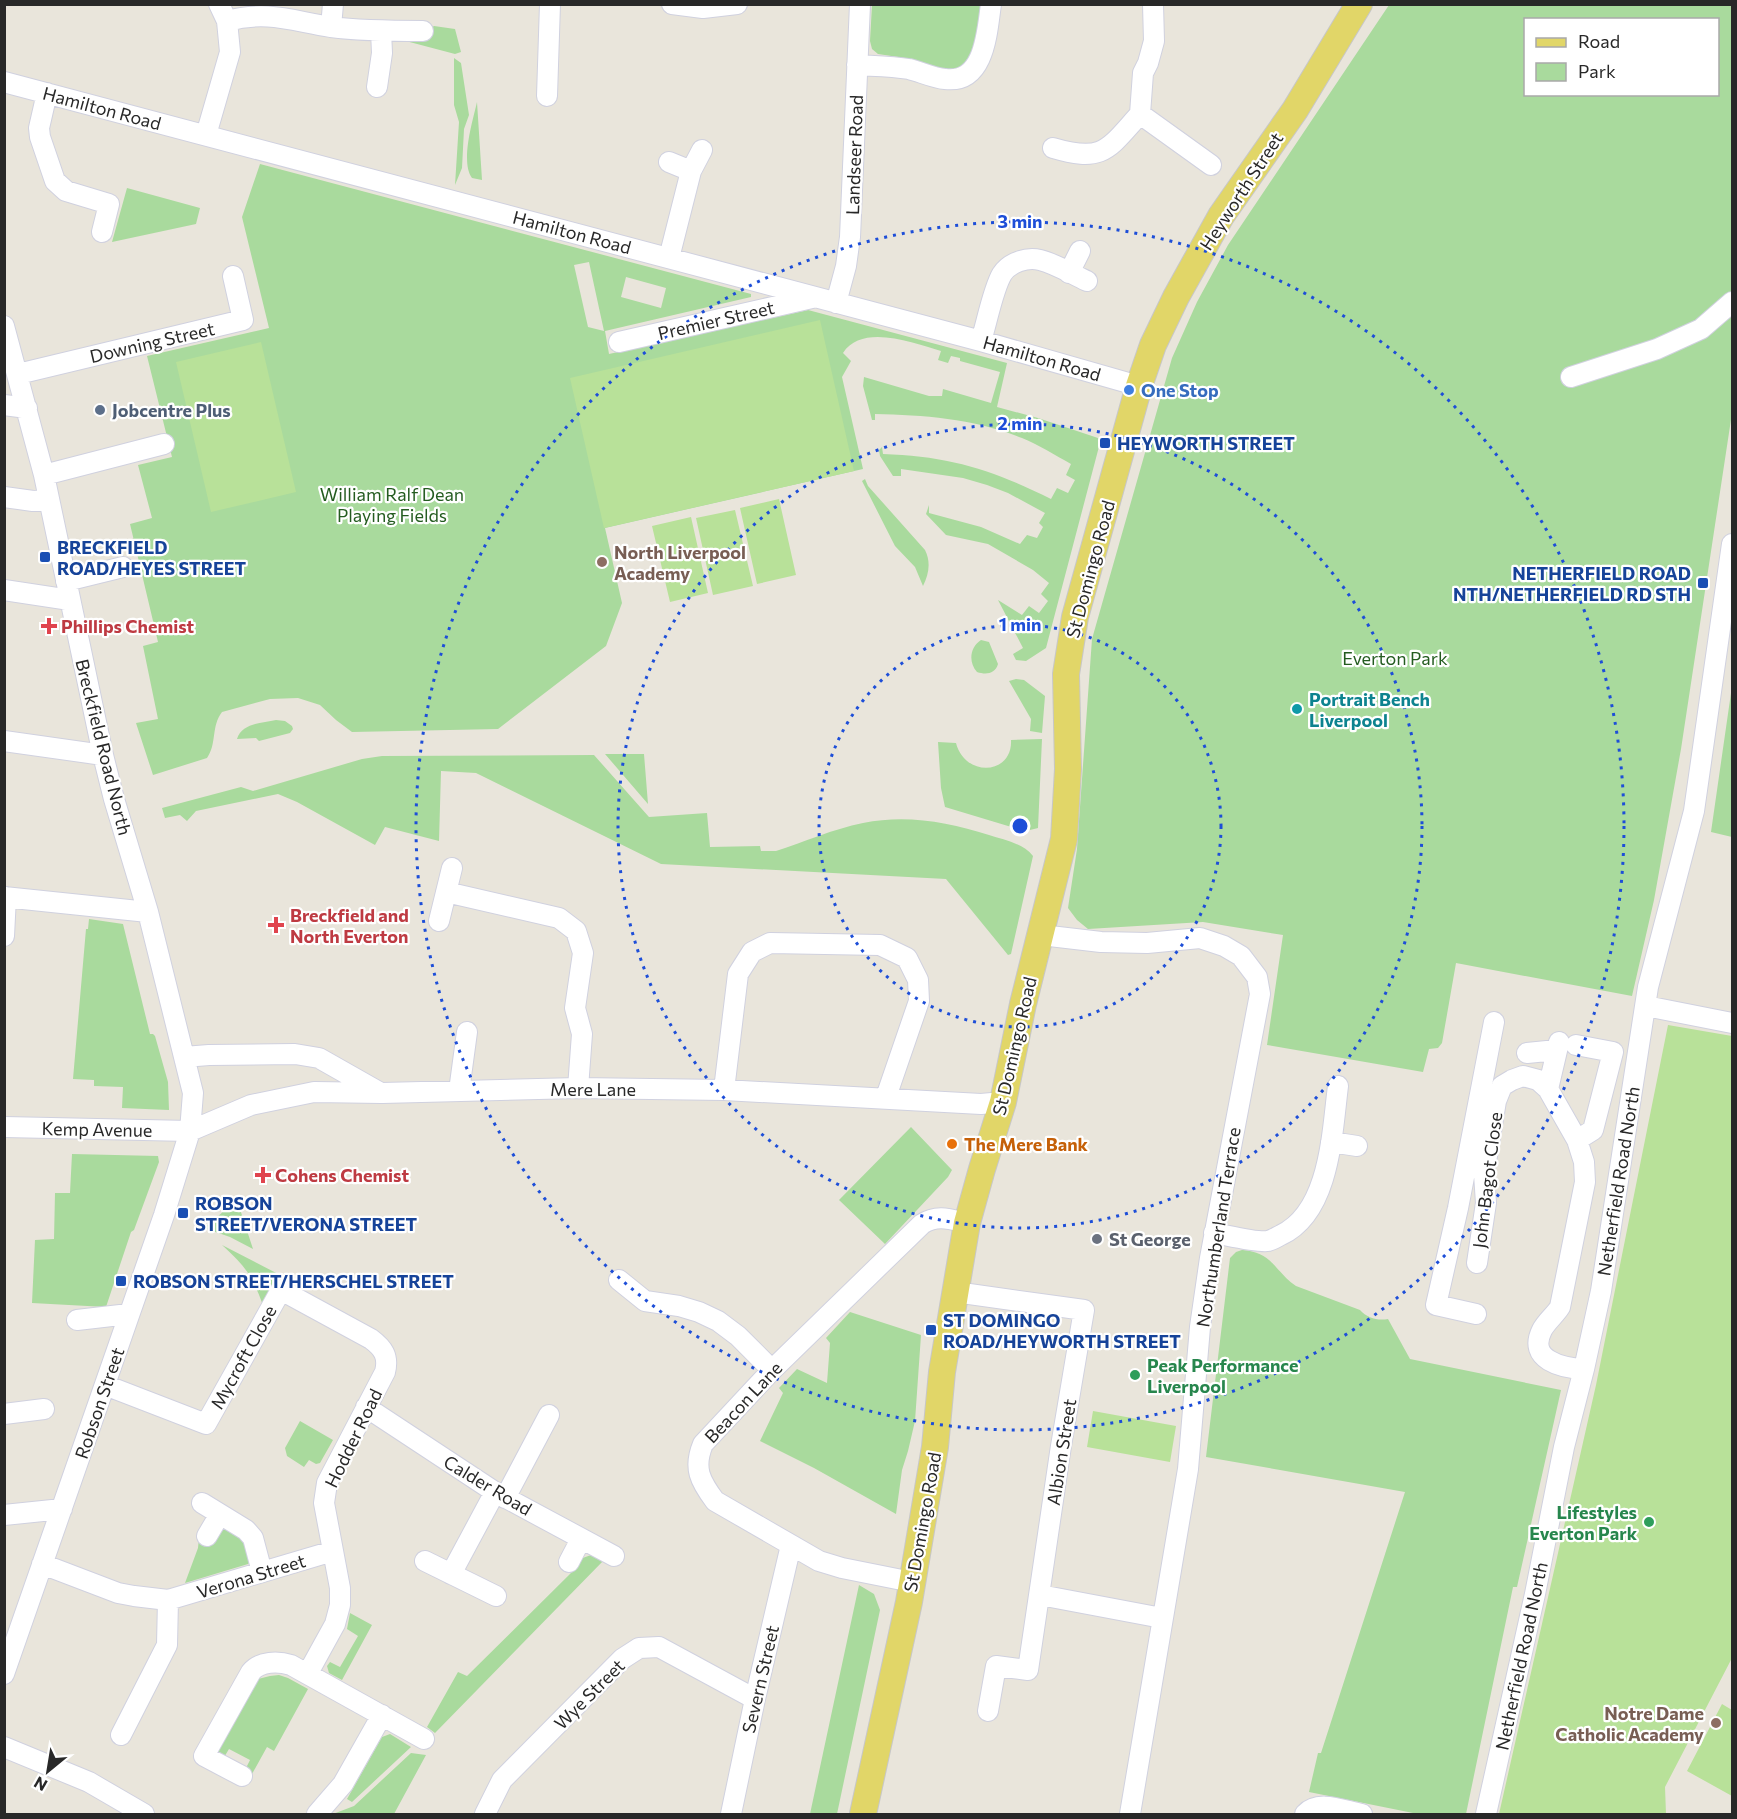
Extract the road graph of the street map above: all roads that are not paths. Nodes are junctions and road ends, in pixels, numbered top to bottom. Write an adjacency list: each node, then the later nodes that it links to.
1 (333, 4): 10 (street)
2 (550, 4): 17 (street)
3 (672, 4): 4 (street)
4 (737, 4)
5 (860, 4): 13 (street, Landseer Road)
6 (991, 4): 13 (street)
7 (1153, 4): 18 (street)
8 (1359, 4): 39 (main road, Heyworth Street)
9 (223, 13): 10 (street); 19 (street)
10 (331, 27): 11 (street)
11 (381, 31): 12 (street); 15 (street)
12 (423, 31)
13 (857, 64): 33 (street, Landseer Road)
14 (4, 82): 16 (street, Hamilton Road)
15 (377, 87)
16 (47, 93): 19 (street, Hamilton Road); 25 (street)
17 (547, 96)
18 (1140, 114): 20 (street); 23 (street)
19 (206, 135): 27 (street, Hamilton Road)
20 (1053, 148)
21 (702, 150): 24 (street)
22 (669, 162): 24 (street)
23 (1211, 165)
24 (691, 171): 27 (street)
25 (102, 232)
26 (1080, 251): 28 (street)
27 (669, 258): 31 (street, Hamilton Road)
28 (1069, 273): 30 (street); 35 (street)
29 (233, 276): 37 (street, Downing Street)
30 (1087, 281)
31 (814, 297): 33 (street, Hamilton Road); 36 (street, Premier Street)
32 (1732, 302): 38 (street)
33 (836, 303): 35 (street, Hamilton Road)
34 (4, 326): 37 (street, Breckfield Road North)
35 (981, 341): 39 (street, Hamilton Road)
36 (619, 342)
37 (18, 374): 41 (street, Breckfield Road North)
38 (1571, 377)
39 (1139, 386): 57 (main road, St Domingo Road)
40 (4, 405): 41 (street)
41 (27, 408): 43 (street, Breckfield Road North)
42 (164, 444): 43 (street)
43 (44, 475): 45 (street, Breckfield Road North)
44 (4, 497): 45 (street)
45 (49, 500): 49 (street, Breckfield Road North)
46 (1732, 544): 59 (street, Netherfield Road North)
47 (123, 567): 49 (street)
48 (4, 590): 49 (street)
49 (68, 590): 51 (street, Breckfield Road North)
50 (4, 741): 51 (street)
51 (103, 755): 55 (street, Breckfield Road North)
52 (452, 868): 53 (street)
53 (446, 892): 56 (street); 67 (street)
54 (5, 897): 55 (street); 58 (street)
55 (148, 912): 65 (street, Breckfield Road North)
56 (439, 921)
57 (1041, 935): 73 (main road, St Domingo Road); 80 (street, Northumberland Terrace)
58 (4, 936)
59 (1646, 1006): 61 (street); 88 (street, Netherfield Road North)
60 (1494, 1022): 86 (street)
61 (1732, 1023)
62 (467, 1032): 70 (street)
63 (1564, 1046): 64 (street); 68 (street); 76 (street)
64 (1527, 1053)
65 (184, 1057): 71 (street); 75 (street, Breckfield Road North)
66 (1338, 1086): 77 (street)
67 (578, 1088): 69 (street, Mere Lane); 70 (street, Mere Lane)
68 (1548, 1089): 76 (street); 81 (street, John Bagot Close)
69 (724, 1090): 72 (street, Mere Lane); 72 (street)
70 (459, 1091): 71 (street, Mere Lane)
71 (382, 1093): 75 (street, Mere Lane)
72 (886, 1097): 73 (street, Mere Lane)
73 (1002, 1102): 79 (main road, St Domingo Road)
74 (4, 1127): 75 (street, Kemp Avenue)
75 (190, 1131): 85 (street, Robson Street)
76 (1577, 1140): 88 (street)
77 (1331, 1142): 78 (street); 80 (street)
78 (1357, 1146)
79 (967, 1223): 84 (main road, St Domingo Road); 89 (street, Beacon Lane)
80 (1214, 1233): 114 (street, Northumberland Terrace)
81 (1477, 1263)
82 (619, 1280): 89 (street)
83 (281, 1290): 90 (street, Mycroft Close); 91 (street, Hodder Road)
84 (955, 1292): 110 (main road, St Domingo Road); 111 (street, Albion Street)
85 (129, 1314): 87 (street); 90 (street, Robson Street)
86 (1476, 1314)
87 (77, 1320)
88 (1584, 1369): 132 (street, Netherfield Road North)
89 (772, 1370): 102 (street, Beacon Lane)
90 (105, 1385): 97 (street, Robson Street)
91 (366, 1407): 95 (street, Calder Road); 103 (street, Hodder Road)
92 (44, 1409): 93 (street)
93 (4, 1414)
94 (549, 1415): 95 (street)
95 (500, 1495): 101 (street, Calder Road); 109 (street)
96 (202, 1503): 98 (street)
97 (62, 1509): 99 (street); 107 (street, Robson Street)
98 (220, 1514): 100 (street); 108 (street)
99 (4, 1515)
100 (207, 1536)
101 (581, 1539): 104 (street, Calder Road); 106 (street)
102 (791, 1545): 110 (street, Beacon Lane); 117 (street, Severn Street)
103 (333, 1551): 108 (street, Verona Street); 116 (street, Hodder Road)
104 (615, 1556)
105 (425, 1562): 109 (street)
106 (569, 1562)
107 (42, 1564): 113 (street, Verona Street); 115 (street, Robson Street)
108 (262, 1572): 113 (street, Verona Street)
109 (451, 1574): 112 (street)
110 (912, 1582): 128 (main road, St Domingo Road)
111 (1040, 1595): 114 (street); 118 (street, Albion Street)
112 (496, 1596)
113 (168, 1600): 120 (street)
114 (1162, 1618): 129 (street, Northumberland Terrace)
115 (5, 1673)
116 (308, 1673): 119 (street); 123 (street)
117 (754, 1699): 126 (street, Wye Street); 127 (street, Severn Street)
118 (988, 1711)
119 (382, 1714): 121 (street); 125 (street)
120 (121, 1735)
121 (424, 1739)
122 (4, 1747): 124 (street)
123 (242, 1776)
124 (144, 1815)
125 (317, 1815)
126 (485, 1815)
127 (731, 1815)
128 (863, 1815)
129 (1130, 1815)
130 (1305, 1815): 131 (street)
131 (1362, 1815)
132 (1486, 1815)

